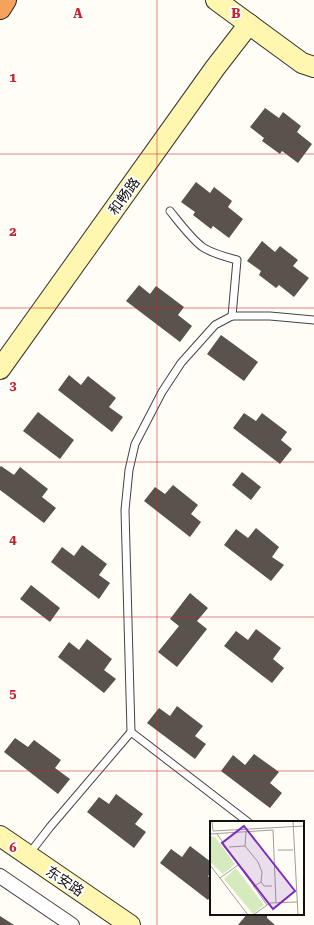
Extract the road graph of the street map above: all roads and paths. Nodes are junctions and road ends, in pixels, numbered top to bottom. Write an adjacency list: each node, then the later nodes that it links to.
1 (5, 0): 4 (highway)
2 (216, 0): 5 (street)
3 (235, 0): 6 (street)
4 (0, 8)
5 (249, 24): 7 (street); 11 (street, 和畅路)
6 (314, 54)
7 (314, 67)
8 (170, 211): 9 (lane)
9 (232, 316): 10 (lane); 12 (lane)
10 (314, 320)
11 (0, 369)
12 (131, 732): 13 (lane); 15 (lane)
13 (247, 821)
14 (0, 836): 15 (street, 东安路)
15 (28, 856): 18 (street, 东安路)
16 (0, 876): 17 (street)
17 (72, 925)
18 (130, 925)

